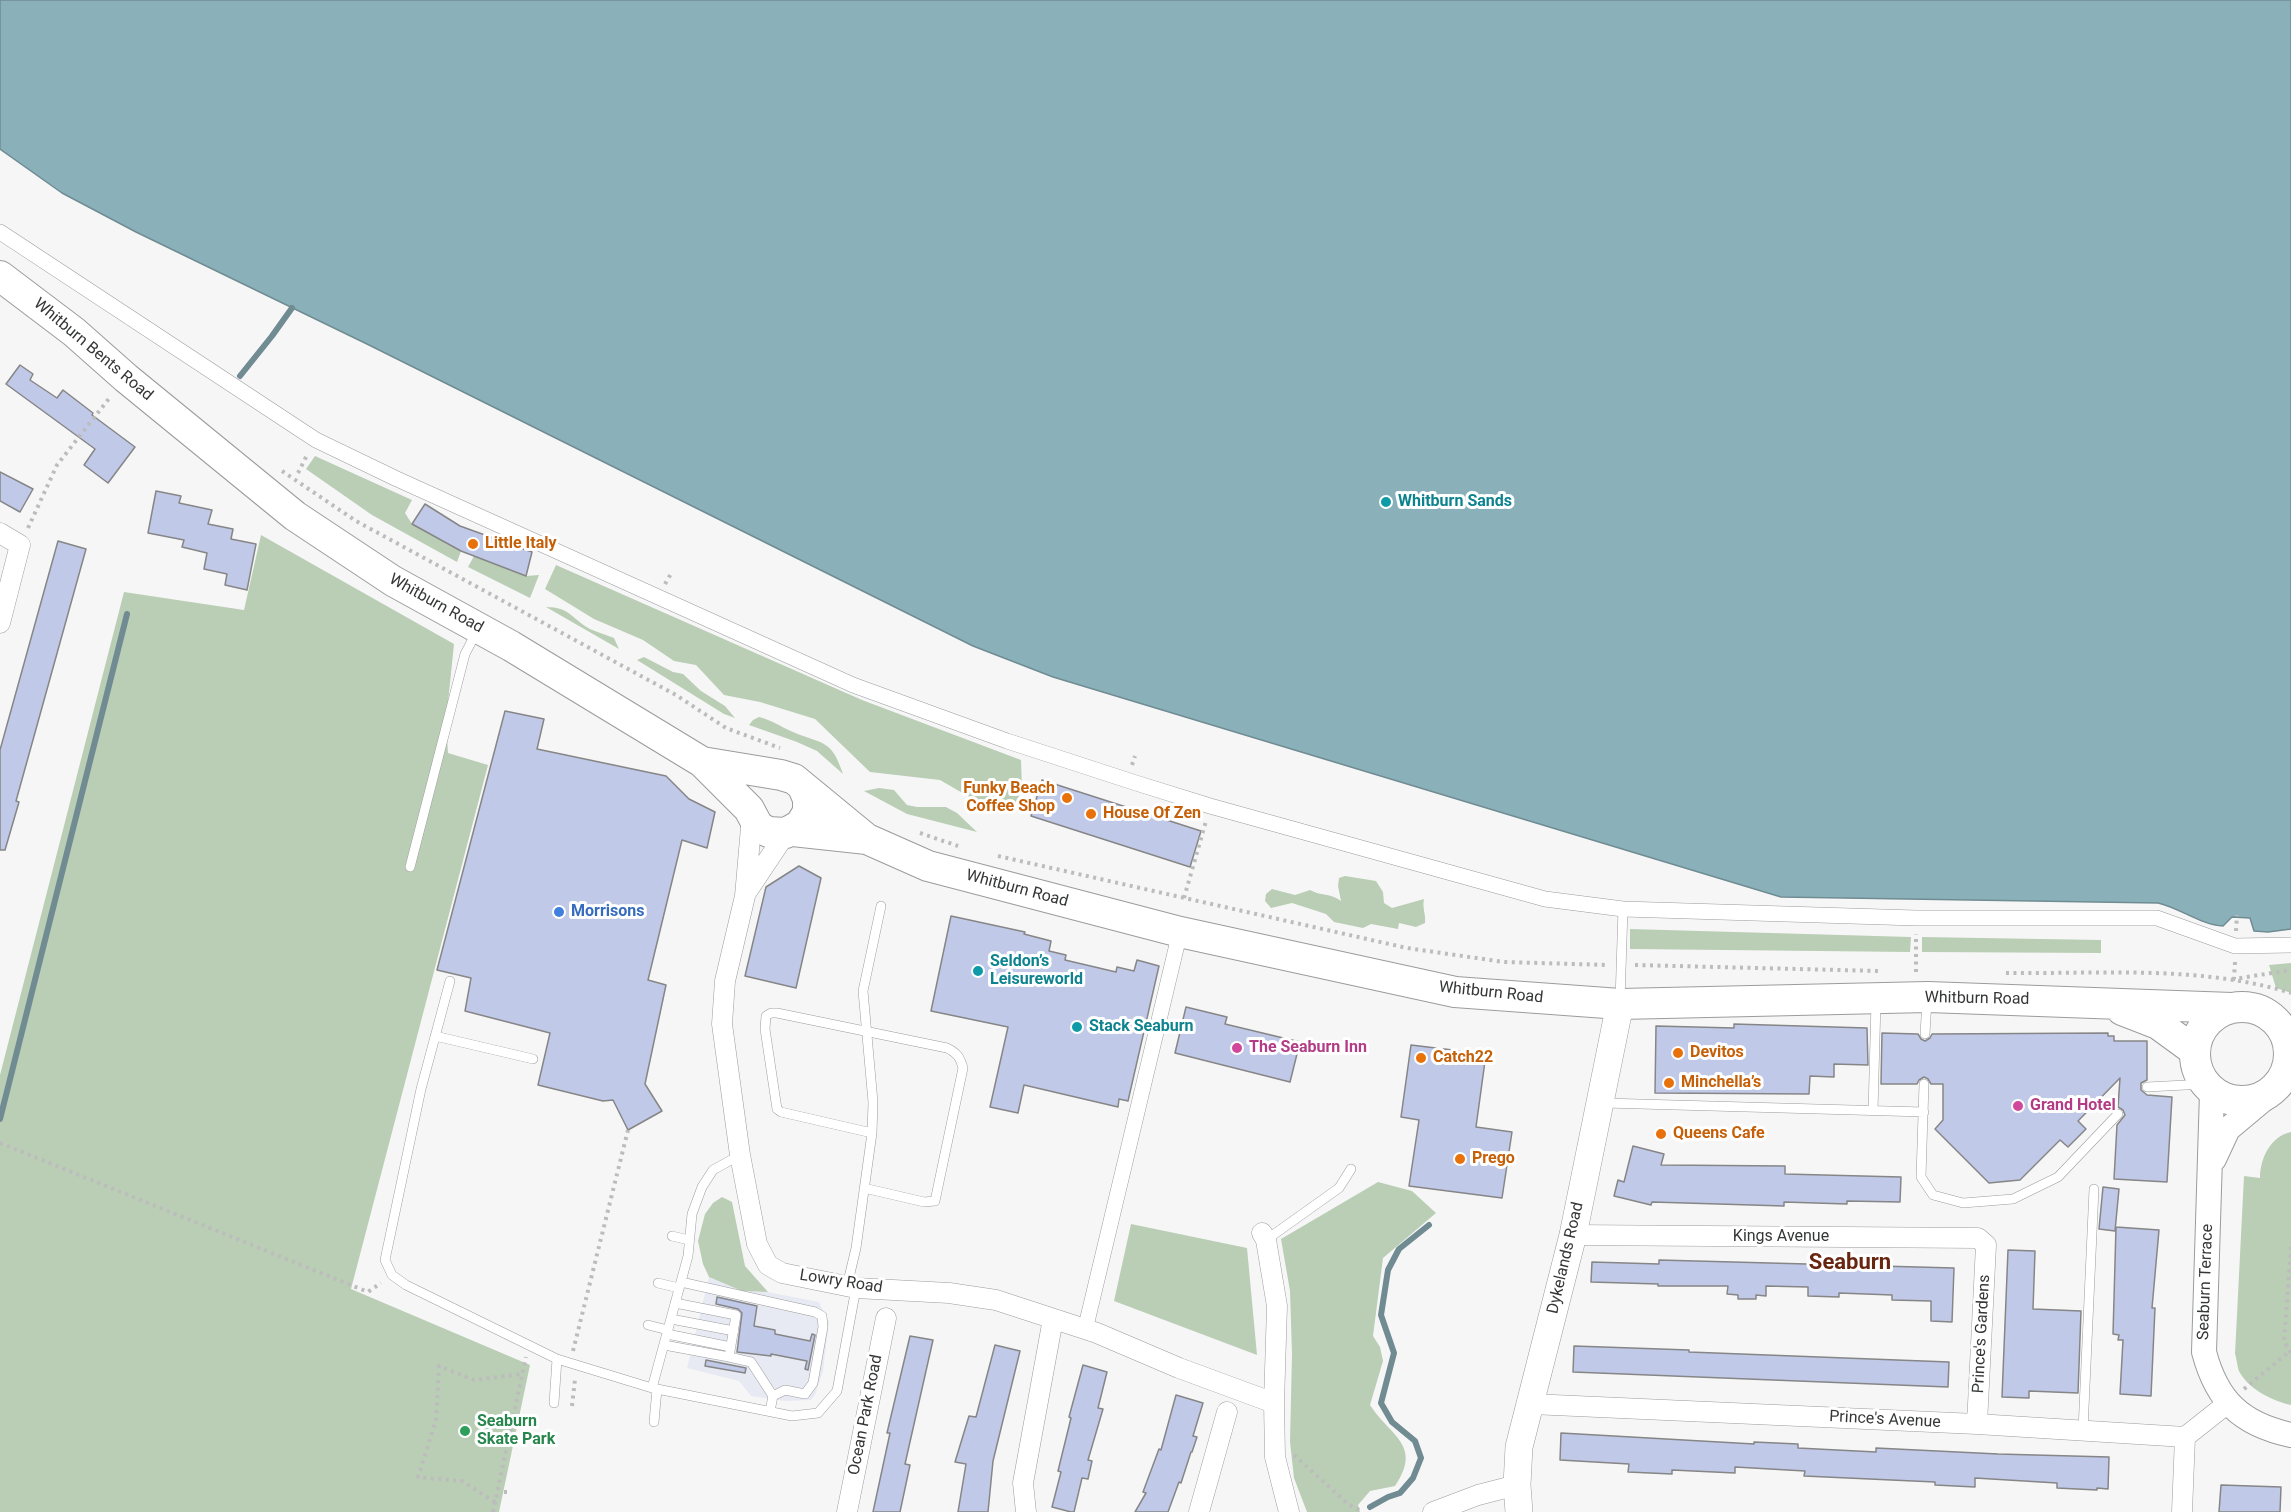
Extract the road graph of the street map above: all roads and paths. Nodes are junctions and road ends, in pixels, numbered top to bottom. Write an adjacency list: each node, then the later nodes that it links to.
1 (0, 232): 14 (street)
2 (0, 276): 3 (main road, Whitburn Bents Road)
3 (126, 378): 4 (main road, Whitburn Bents Road); 9 (path)
4 (184, 426): 11 (main road, Whitburn Road)
5 (307, 454): 7 (path)
6 (275, 466): 13 (path)
7 (298, 473)
8 (0, 533): 9 (street)
9 (20, 545): 10 (street)
10 (0, 623)
11 (479, 628): 12 (main road, Whitburn Road); 21 (lane)
12 (702, 762): 13 (main road); 15 (main road)
13 (790, 771): 15 (main road); 17 (main road); 18 (main road)
14 (1210, 806): 23 (path); 25 (street)
15 (751, 813): 17 (main road); 22 (street, Lowry Road)
16 (914, 831): 19 (path)
17 (790, 832): 18 (main road); 22 (street, Lowry Road)
18 (867, 839): 27 (main road, Whitburn Road)
19 (968, 850)
20 (991, 855): 23 (path)
21 (410, 867)
22 (745, 896): 57 (street, Lowry Road)
23 (1184, 898): 29 (path)
24 (882, 906): 41 (lane)
25 (1623, 909): 26 (street); 29 (lane)
26 (1916, 918): 28 (street); 34 (path)
27 (1180, 932): 39 (main road, Whitburn Road); 77 (street)
28 (2291, 945)
29 (1620, 965): 35 (path); 39 (lane)
30 (2291, 970): 36 (path)
31 (1904, 972): 34 (path)
32 (1999, 973): 36 (path)
33 (450, 981): 43 (lane)
34 (1924, 981): 35 (main road, Whitburn Road); 38 (main road, Whitburn Road); 42 (lane)
35 (1878, 986): 39 (main road, Whitburn Road); 51 (lane)
36 (2233, 993): 37 (path); 38 (main road, Whitburn Road); 40 (main road); 44 (main road)
37 (2291, 993)
38 (2100, 1002): 44 (main road, Whitburn Road)
39 (1620, 1004): 50 (main road, Dykelands Road)
40 (2286, 1028): 47 (main road)
41 (866, 1031): 55 (lane); 55 (lane); 60 (lane)
42 (1925, 1034)
43 (435, 1036): 45 (lane); 68 (lane)
44 (2195, 1050): 49 (main road)
45 (533, 1059)
46 (1924, 1084): 52 (lane)
47 (2284, 1085): 49 (main road); 59 (street, Seaburn Terrace)
48 (2147, 1087): 49 (lane)
49 (2208, 1088): 59 (street, Seaburn Terrace)
50 (1601, 1103): 51 (lane); 62 (main road, Dykelands Road)
51 (1873, 1111): 52 (lane)
52 (1924, 1112): 53 (lane)
53 (2118, 1114)
54 (628, 1130): 86 (path)
55 (872, 1133): 60 (lane)
56 (0, 1143): 68 (path)
57 (740, 1155): 65 (lane); 71 (street, Lowry Road)
58 (1351, 1169): 64 (lane)
59 (2209, 1169): 94 (street, Seaburn Terrace)
60 (864, 1188): 71 (lane)
61 (2094, 1189): 99 (lane)
62 (1573, 1235): 66 (street, Kings Avenue); 92 (main road, Dykelands Road)
63 (672, 1236): 65 (lane)
64 (1264, 1236): 91 (street)
65 (689, 1240): 70 (lane)
66 (1986, 1245): 98 (street, Prince's Gardens)
67 (2291, 1247): 83 (path)
68 (392, 1275): 81 (lane)
69 (658, 1283): 70 (lane)
70 (680, 1285): 72 (lane); 89 (lane)
71 (852, 1287): 75 (street, Lowry Road); 95 (lane)
72 (675, 1303): 74 (lane); 78 (lane)
73 (886, 1318): 106 (street, Ocean Park Road)
74 (671, 1319): 78 (lane); 79 (lane)
75 (1053, 1319): 77 (street, Lowry Road); 107 (street)
76 (648, 1326): 79 (lane)
77 (1085, 1330): 91 (street, Lowry Road)
78 (734, 1331): 82 (lane)
79 (667, 1332): 80 (lane); 82 (lane)
80 (664, 1345): 84 (lane); 88 (lane)
81 (528, 1346): 85 (lane); 87 (path)
82 (731, 1347): 84 (lane)
83 (2290, 1352): 94 (path)
84 (729, 1357): 89 (lane)
85 (557, 1359): 86 (lane); 90 (lane)
86 (573, 1364): 88 (lane); 93 (path)
87 (522, 1374): 104 (path); 104 (path)
88 (655, 1389): 95 (lane); 97 (lane)
89 (773, 1396): 95 (lane)
90 (554, 1403)
91 (1274, 1403): 101 (street)
92 (1531, 1404): 98 (street, Prince's Avenue); 103 (main road, Dykelands Road)
93 (572, 1406)
94 (2236, 1410): 100 (street); 102 (street)
95 (770, 1411)
96 (1227, 1412): 108 (street)
97 (654, 1422)
98 (1977, 1424): 99 (street, Prince's Avenue)
99 (2084, 1430): 102 (street, Prince's Avenue)
100 (2291, 1435)
101 (1275, 1437): 109 (street); 110 (path)
102 (2185, 1437): 113 (street)
103 (1517, 1485): 111 (street); 112 (main road, Dykelands Road)
104 (495, 1502): 105 (path)
105 (493, 1512)
106 (847, 1512)
107 (1026, 1512)
108 (1199, 1512)
109 (1289, 1512)
110 (1363, 1512)
111 (1433, 1512)
112 (1519, 1512)
113 (2182, 1512)

